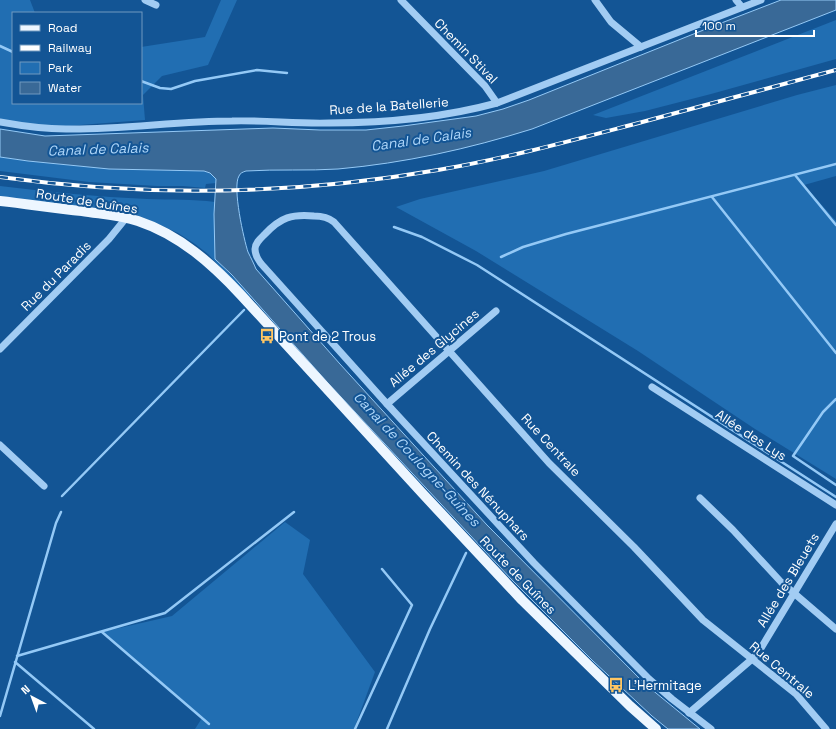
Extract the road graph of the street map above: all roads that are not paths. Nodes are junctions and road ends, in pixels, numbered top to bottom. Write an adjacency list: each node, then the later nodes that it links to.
1 (146, 0): 6 (street)
2 (401, 0): 9 (street, Chemin Stival)
3 (594, 0): 8 (street)
4 (736, 0): 7 (street)
5 (760, 0): 7 (street, Rue de la Batellerie)
6 (156, 5)
7 (742, 7): 8 (street, Rue de la Batellerie)
8 (642, 47): 9 (street, Rue de la Batellerie)
9 (496, 103): 10 (street, Rue de la Batellerie)
10 (0, 122)
11 (0, 201): 12 (main road, Route de Guînes)
12 (126, 218): 15 (street, Rue du Paradis); 28 (main road, Route de Guînes)
13 (259, 240): 16 (street, Rue Centrale); 18 (street, Chemin des Nénuphars)
14 (496, 311): 16 (street, Allée des Glycines)
15 (0, 349)
16 (449, 351): 18 (street, Allée des Glycines); 26 (street, Rue Centrale)
17 (652, 387): 22 (street, Allée des Lys)
18 (387, 404): 27 (street, Chemin des Nénuphars)
19 (0, 445): 20 (street)
20 (44, 486)
21 (700, 498): 24 (street)
22 (836, 505)
23 (836, 524): 24 (street, Allée des Bleuets)
24 (794, 593): 25 (street); 26 (street, Allée des Bleuets)
25 (836, 629)
26 (752, 660): 27 (street, Allée des Bleuets); 30 (street, Rue Centrale)
27 (689, 712): 29 (street, Chemin des Nénuphars)
28 (656, 729)
29 (711, 729)
30 (826, 729)

